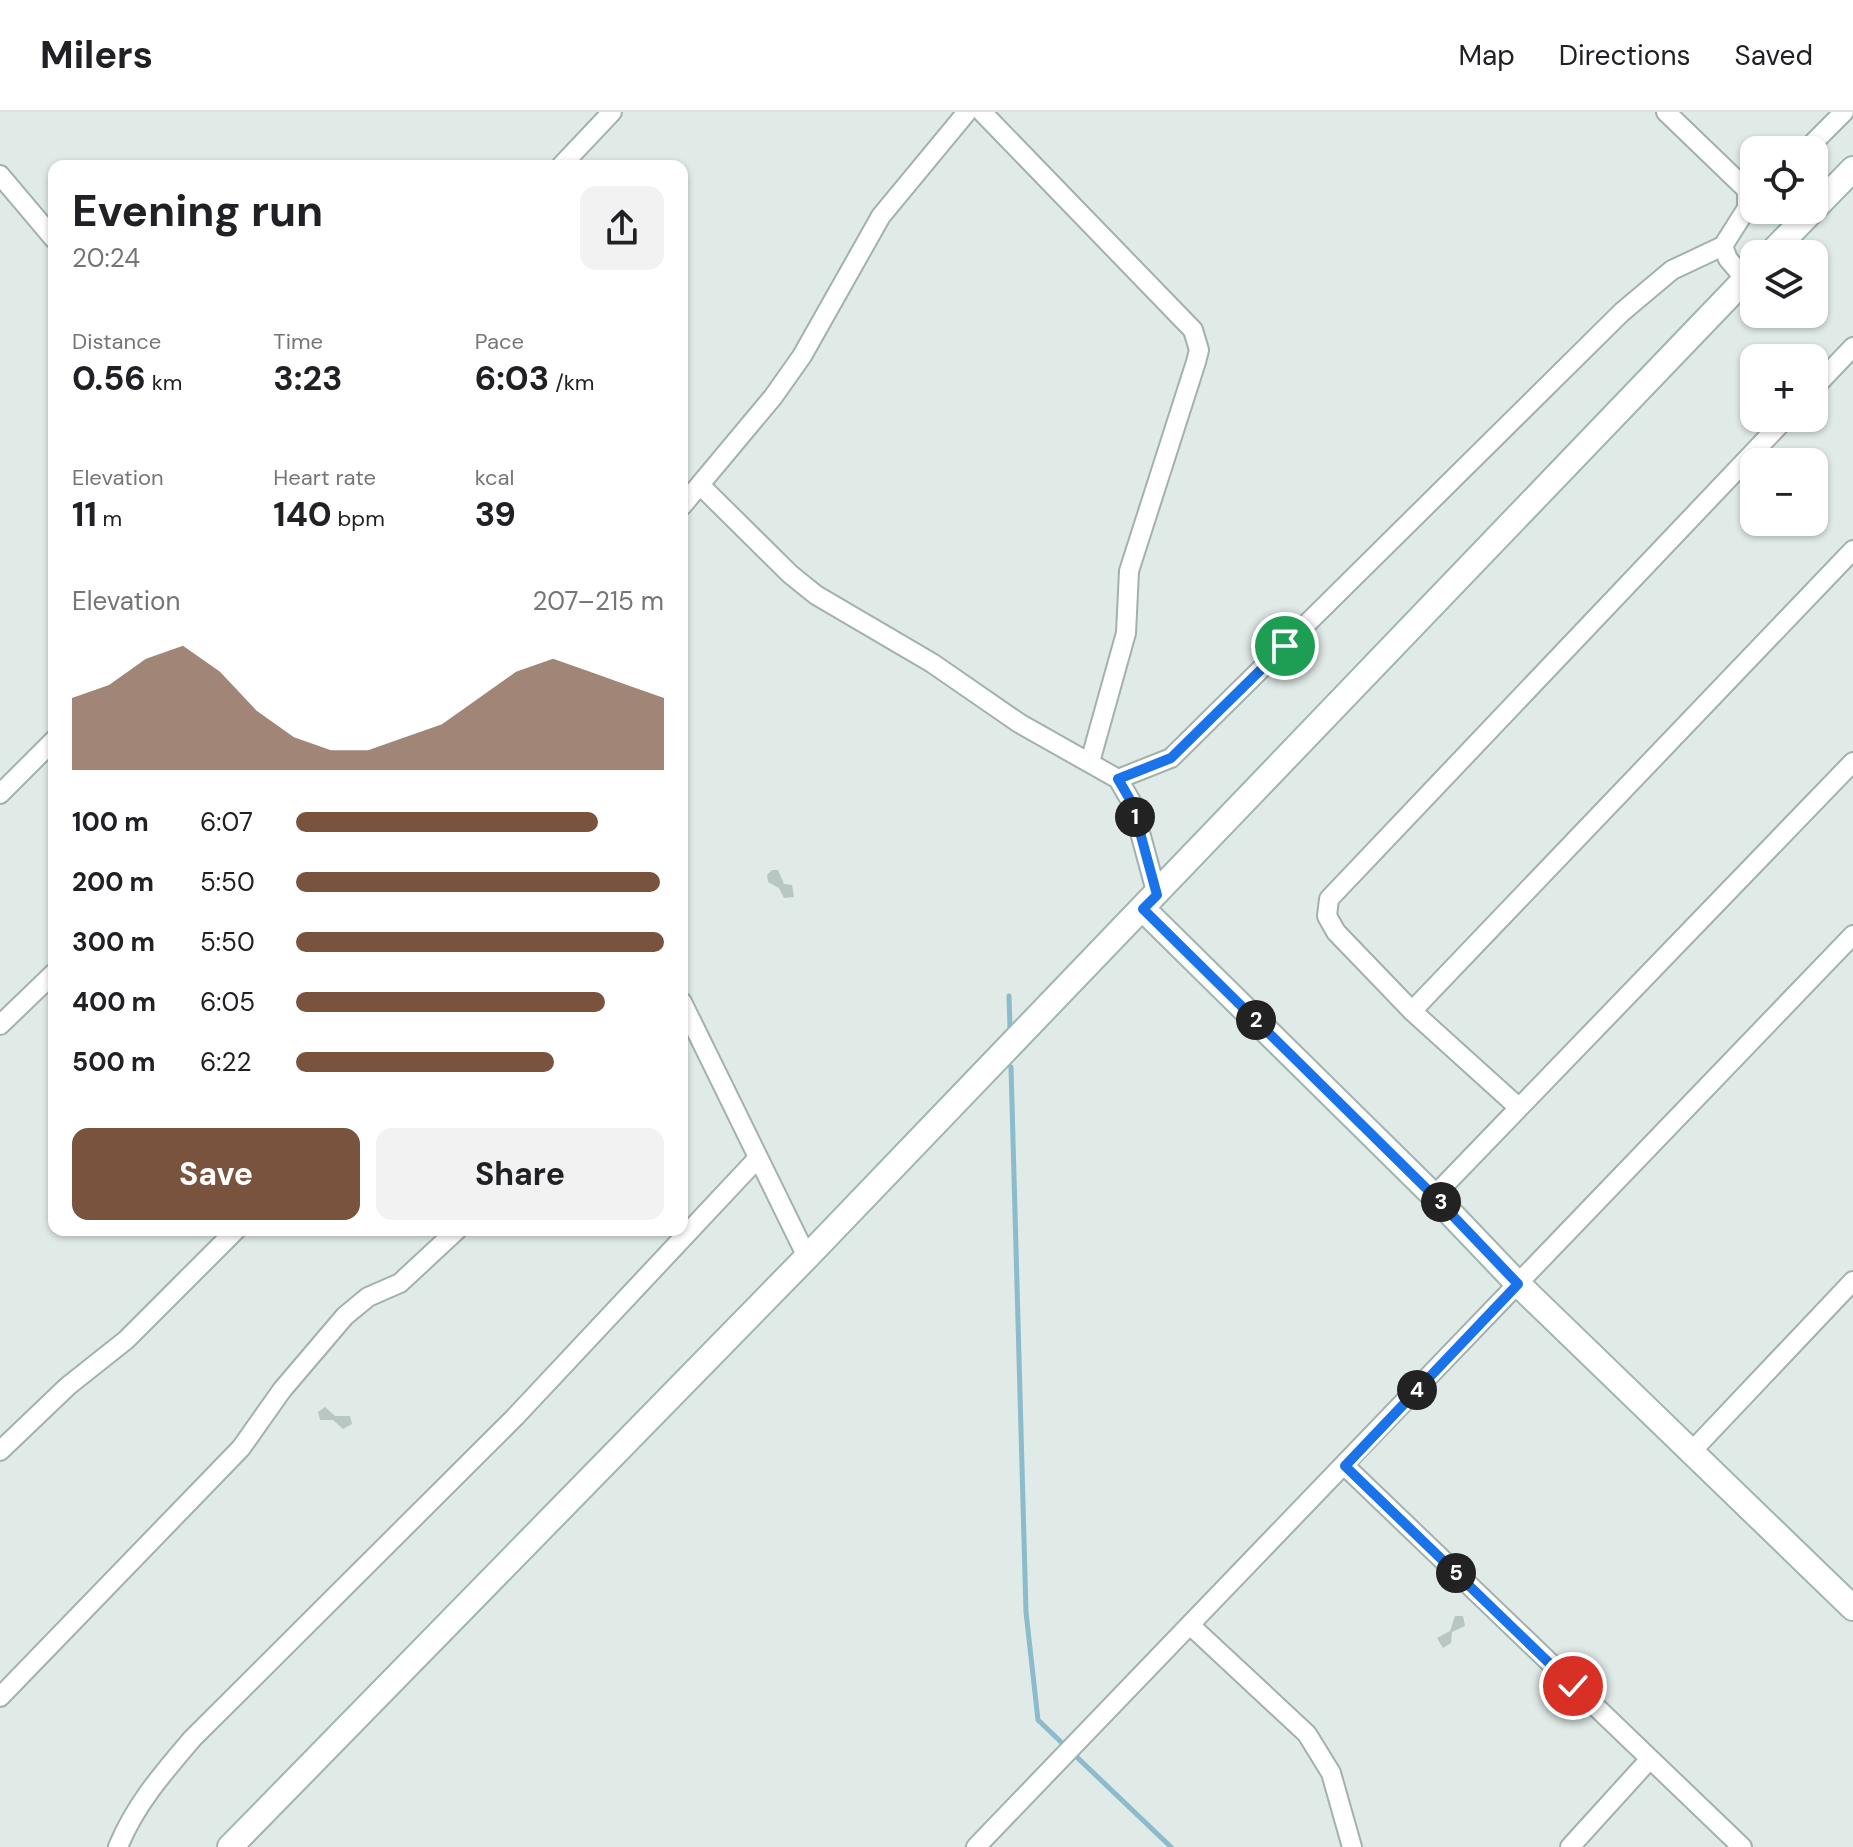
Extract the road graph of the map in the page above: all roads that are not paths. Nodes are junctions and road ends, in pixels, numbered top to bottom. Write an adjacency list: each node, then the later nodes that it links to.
1 (612, 112): 7 (street)
2 (967, 112): 22 (street)
3 (982, 112): 26 (street)
4 (1666, 112): 10 (street)
5 (1844, 112): 6 (street)
6 (1820, 136)
7 (567, 160)
8 (1853, 169): 11 (street)
9 (0, 175): 14 (street)
10 (1740, 181)
11 (1828, 195)
12 (1740, 219): 16 (street)
13 (1800, 224): 15 (street)
14 (48, 232)
15 (1784, 240)
16 (1723, 246): 17 (street); 28 (street)
17 (1740, 268)
18 (1740, 285): 30 (street)
19 (1853, 347): 20 (street)
20 (1828, 373)
21 (1773, 432): 33 (street)
22 (700, 485): 23 (street); 26 (street)
23 (688, 499)
24 (1853, 550): 33 (street)
25 (48, 746): 29 (street)
26 (1090, 762): 28 (street)
27 (1853, 762): 36 (street)
28 (1118, 779): 30 (street)
29 (0, 794)
30 (1150, 902): 38 (street); 43 (street)
31 (1853, 935): 45 (street)
32 (48, 979): 35 (street)
33 (1412, 1011): 36 (street)
34 (688, 1018): 37 (street)
35 (0, 1025)
36 (1517, 1106): 38 (street)
37 (757, 1159): 39 (street); 43 (street)
38 (1434, 1196): 45 (street)
39 (688, 1233)
40 (230, 1236): 47 (street)
41 (451, 1236): 51 (street)
42 (685, 1236): 53 (street)
43 (807, 1257): 54 (street)
44 (1853, 1281): 46 (street)
45 (1518, 1284): 46 (street); 48 (street)
46 (1693, 1450): 49 (street)
47 (0, 1451)
48 (1345, 1466): 50 (street); 52 (street)
49 (1853, 1608)
50 (1190, 1625): 55 (street); 56 (street)
51 (0, 1697)
52 (1649, 1760): 57 (street); 58 (street)
53 (118, 1847)
54 (230, 1847)
55 (976, 1847)
56 (1352, 1847)
57 (1570, 1847)
58 (1742, 1847)

